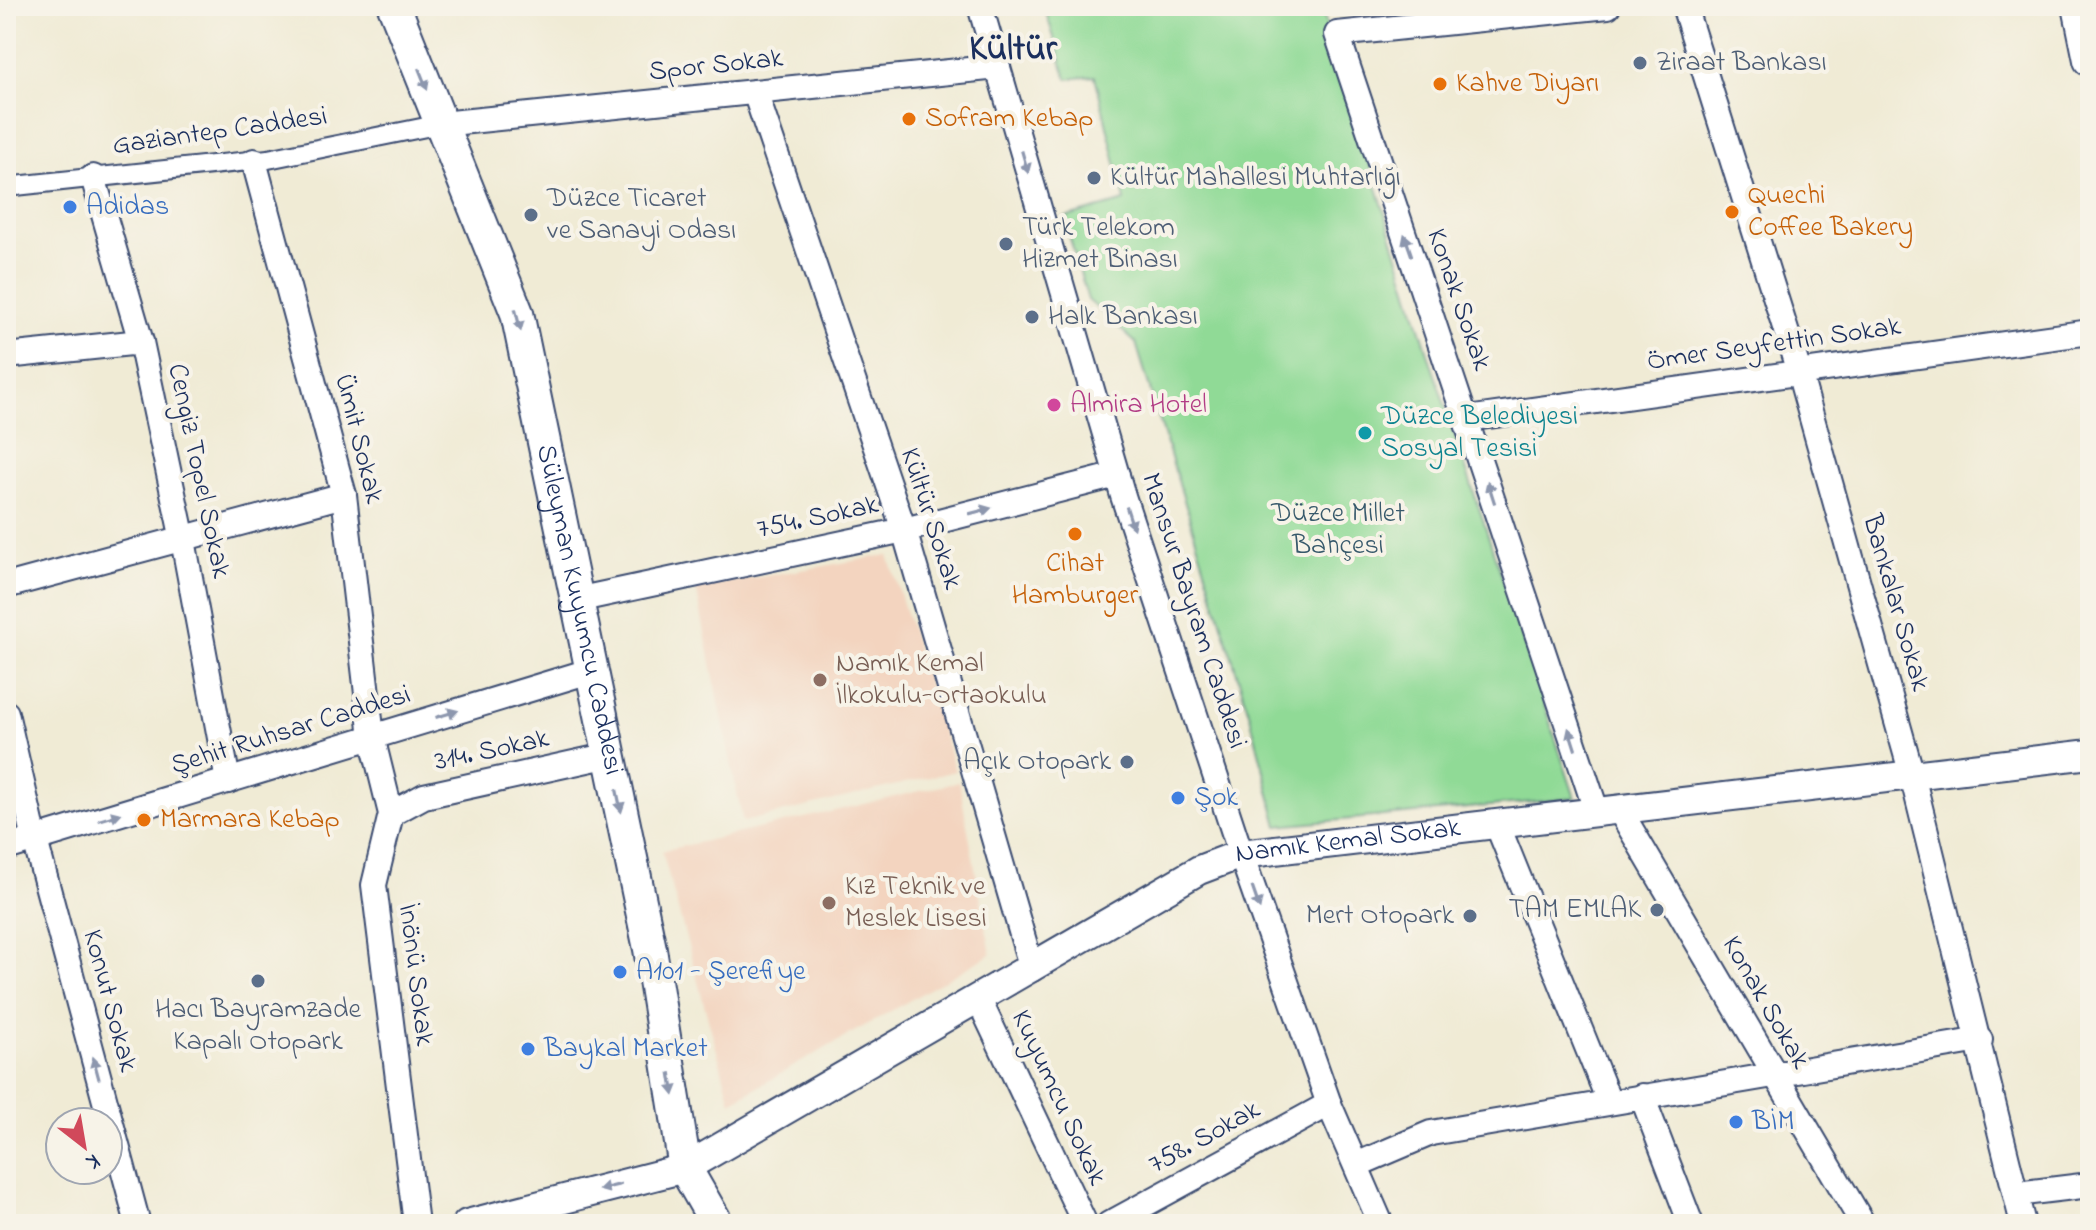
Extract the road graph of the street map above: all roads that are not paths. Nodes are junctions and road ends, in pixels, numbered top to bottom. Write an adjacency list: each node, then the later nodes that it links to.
1 (394, 6): 9 (main road, Süleyman Kuyumcu Caddesi, one-way to 9)
2 (980, 6): 7 (street, Mansur Bayram Caddesi)
3 (1608, 6): 17 (street, Konak Sokak, one-way to 3)
4 (1684, 6): 16 (street, Bankalar Sokak)
5 (2079, 6): 6 (main road)
6 (2090, 60)
7 (998, 67): 8 (street, Spor Sokak); 18 (street, Mansur Bayram Caddesi, one-way to 18)
8 (755, 92): 9 (street, Spor Sokak); 20 (street, Kültür Sokak)
9 (441, 124): 10 (street, Gaziantep Caddesi); 23 (main road, Süleyman Kuyumcu Caddesi, one-way to 23)
10 (254, 161): 11 (street, Gaziantep Caddesi); 19 (street, Ümit Sokak)
11 (93, 177): 12 (street, Gaziantep Caddesi); 14 (street, Cengiz Topel Sokak)
12 (6, 187)
13 (2090, 332): 16 (street, Ömer Seyfettin Sokak)
14 (141, 342): 15 (street); 21 (street, Cengiz Topel Sokak)
15 (6, 356)
16 (1799, 372): 17 (street, Ömer Seyfettin Sokak); 29 (street, Bankalar Sokak)
17 (1467, 419): 31 (street, Konak Sokak, one-way to 17)
18 (1117, 475): 20 (street, 754. Sokak, one-way to 18); 36 (street, Mansur Bayram Caddesi, one-way to 36)
19 (344, 495): 21 (street); 26 (street, Ümit Sokak)
20 (904, 530): 23 (street, 754. Sokak); 37 (street, Kültür Sokak)
21 (183, 540): 22 (street); 30 (street, Cengiz Topel Sokak)
22 (6, 586)
23 (576, 600): 24 (main road, Süleyman Kuyumcu Caddesi)
24 (593, 670): 26 (street, Şehit Ruhsar Caddesi, one-way to 24); 28 (main road, Süleyman Kuyumcu Caddesi)
25 (6, 713): 34 (street, Konut Sokak)
26 (372, 737): 30 (street, Şehit Ruhsar Caddesi); 32 (street, İnönü Sokak)
27 (2090, 754): 29 (street, Namık Kemal Sokak)
28 (610, 755): 32 (street, 314. Sokak); 45 (main road, Süleyman Kuyumcu Caddesi, one-way to 45)
29 (1912, 775): 31 (street, Namık Kemal Sokak); 39 (street, Bankalar Sokak)
30 (228, 781): 34 (street, Şehit Ruhsar Caddesi, one-way to 30)
31 (1608, 811): 33 (street, Namık Kemal Sokak); 40 (street, Konak Sokak)
32 (391, 814): 49 (street, İnönü Sokak)
33 (1497, 824): 36 (street, Namık Kemal Sokak); 42 (street)
34 (35, 840): 35 (street, Şehit Ruhsar Caddesi); 48 (street, Konut Sokak, one-way to 34)
35 (6, 848)
36 (1241, 854): 37 (street, Namık Kemal Sokak); 43 (street, Mansur Bayram Caddesi, one-way to 43)
37 (1032, 969): 38 (street, Namık Kemal Sokak)
38 (978, 998): 45 (street, Namık Kemal Sokak); 52 (street, Kuyumcu Sokak)
39 (1980, 1040): 40 (street); 47 (street, Bankalar Sokak)
40 (1772, 1075): 41 (street); 56 (street, Konak Sokak)
41 (1642, 1096): 42 (street); 55 (street)
42 (1609, 1101): 44 (street)
43 (1329, 1104): 44 (street, Mansur Bayram Caddesi); 53 (street, 758. Sokak)
44 (1356, 1165): 54 (street, Mansur Bayram Caddesi)
45 (685, 1168): 50 (street, Namık Kemal Sokak, one-way to 50); 51 (main road, Süleyman Kuyumcu Caddesi)
46 (2090, 1185): 47 (street)
47 (2016, 1194): 57 (street, Bankalar Sokak)
48 (138, 1224)
49 (416, 1224)
50 (467, 1224)
51 (717, 1224)
52 (1085, 1224)
53 (1109, 1224)
54 (1381, 1224)
55 (1691, 1224)
56 (1863, 1224)
57 (2023, 1224)

